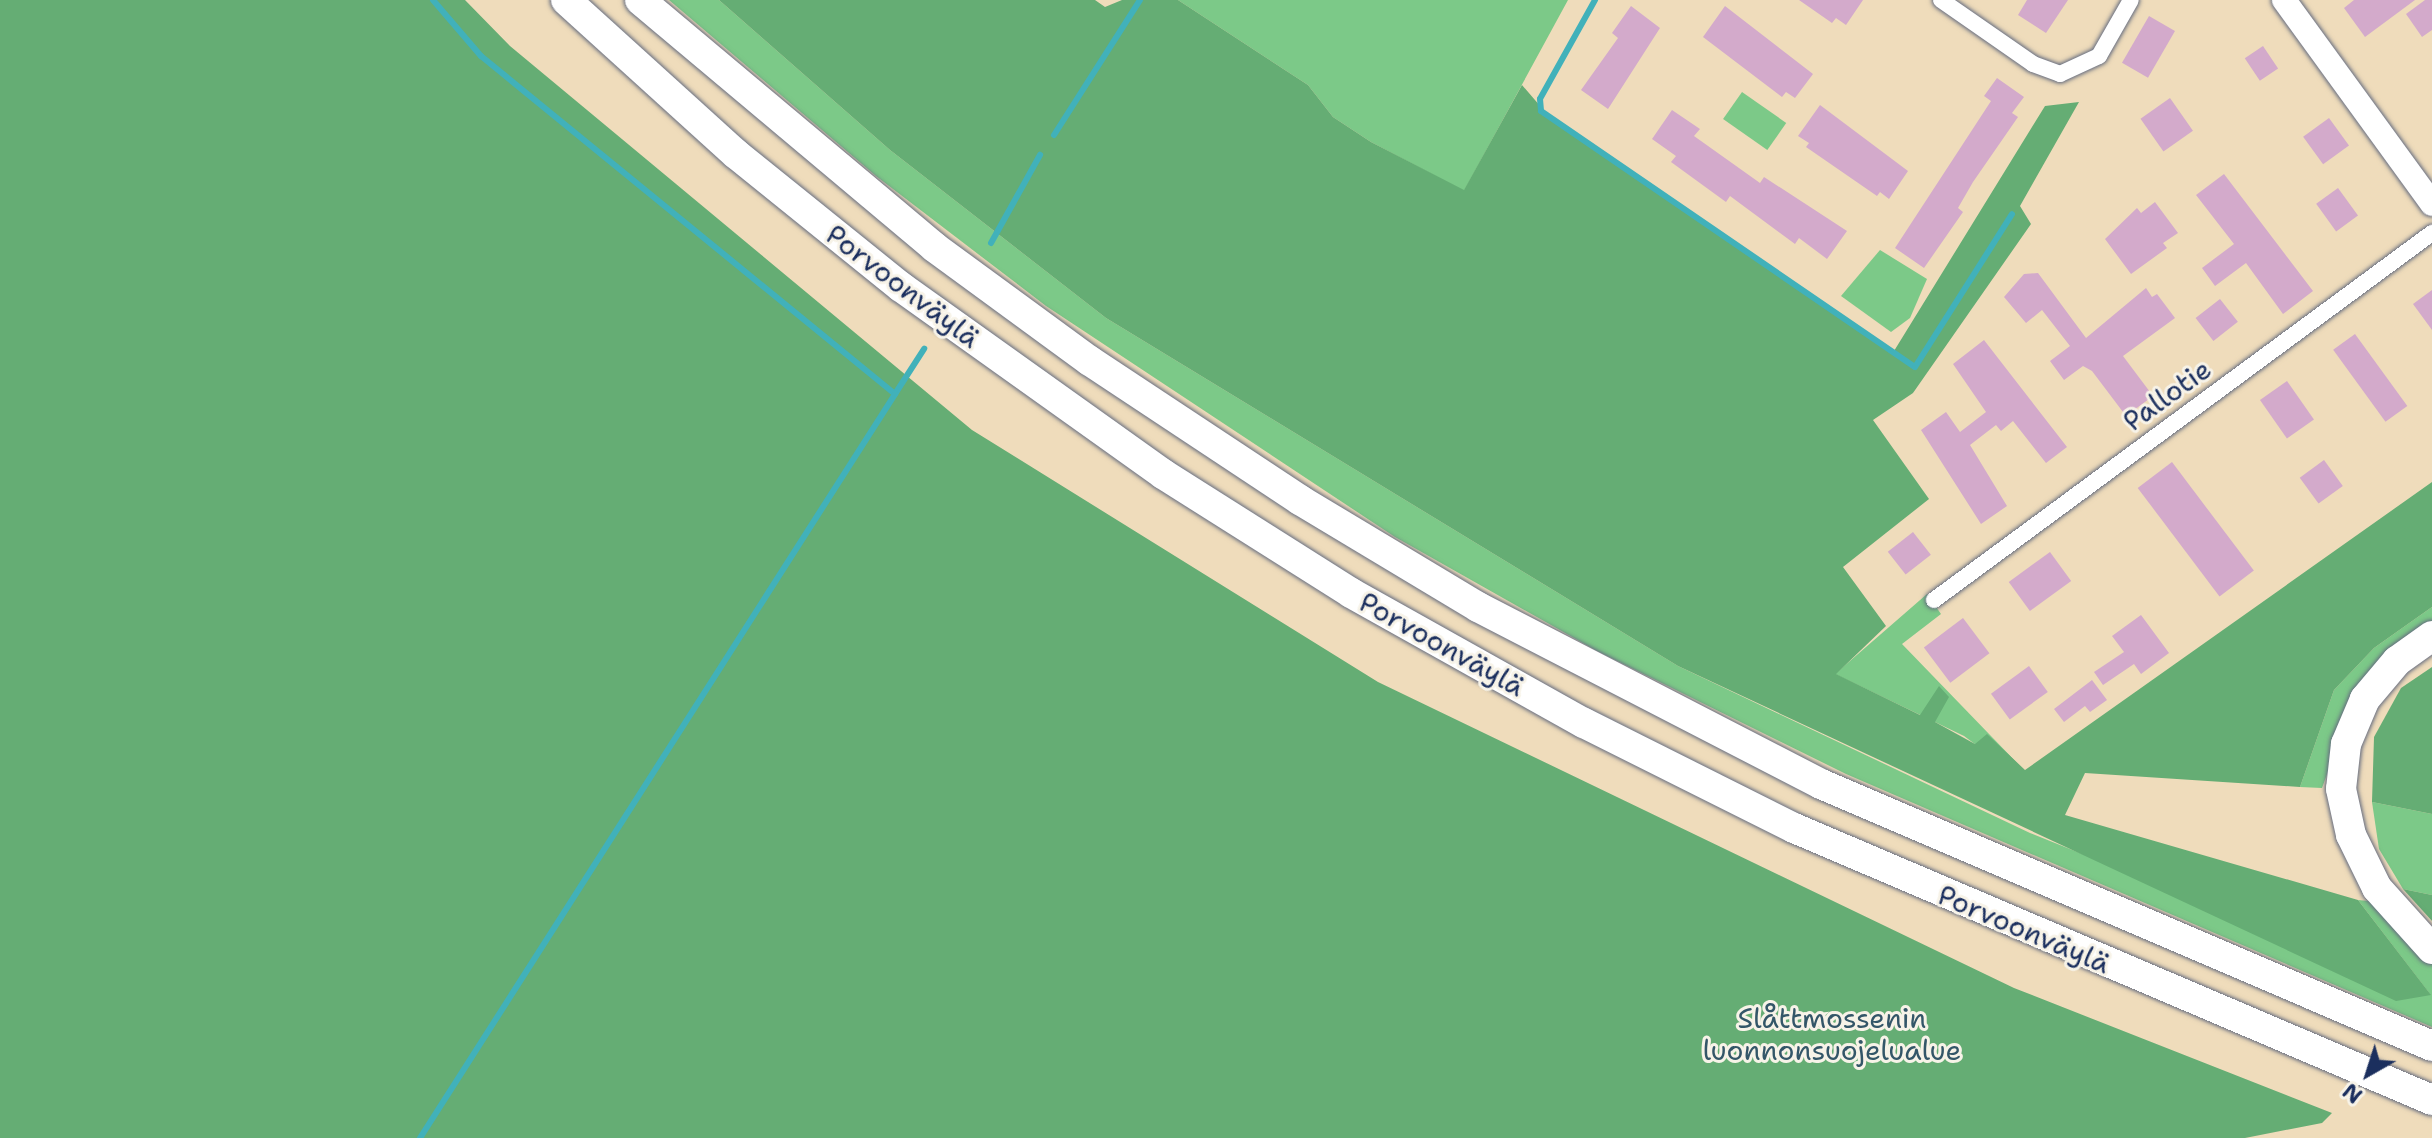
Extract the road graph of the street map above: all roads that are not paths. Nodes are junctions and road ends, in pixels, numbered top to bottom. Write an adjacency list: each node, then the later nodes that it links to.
1 (566, 0): 12 (highway, Porvoonväylä)
2 (640, 0): 11 (highway, Porvoonväylä)
3 (1941, 0): 4 (street)
4 (2131, 0)
5 (2284, 0): 6 (main road)
6 (2432, 204)
7 (2432, 233): 8 (street, Pallotie)
8 (1934, 600)
9 (2432, 636): 10 (highway)
10 (2432, 949)
11 (2432, 1046)
12 (2432, 1100)

